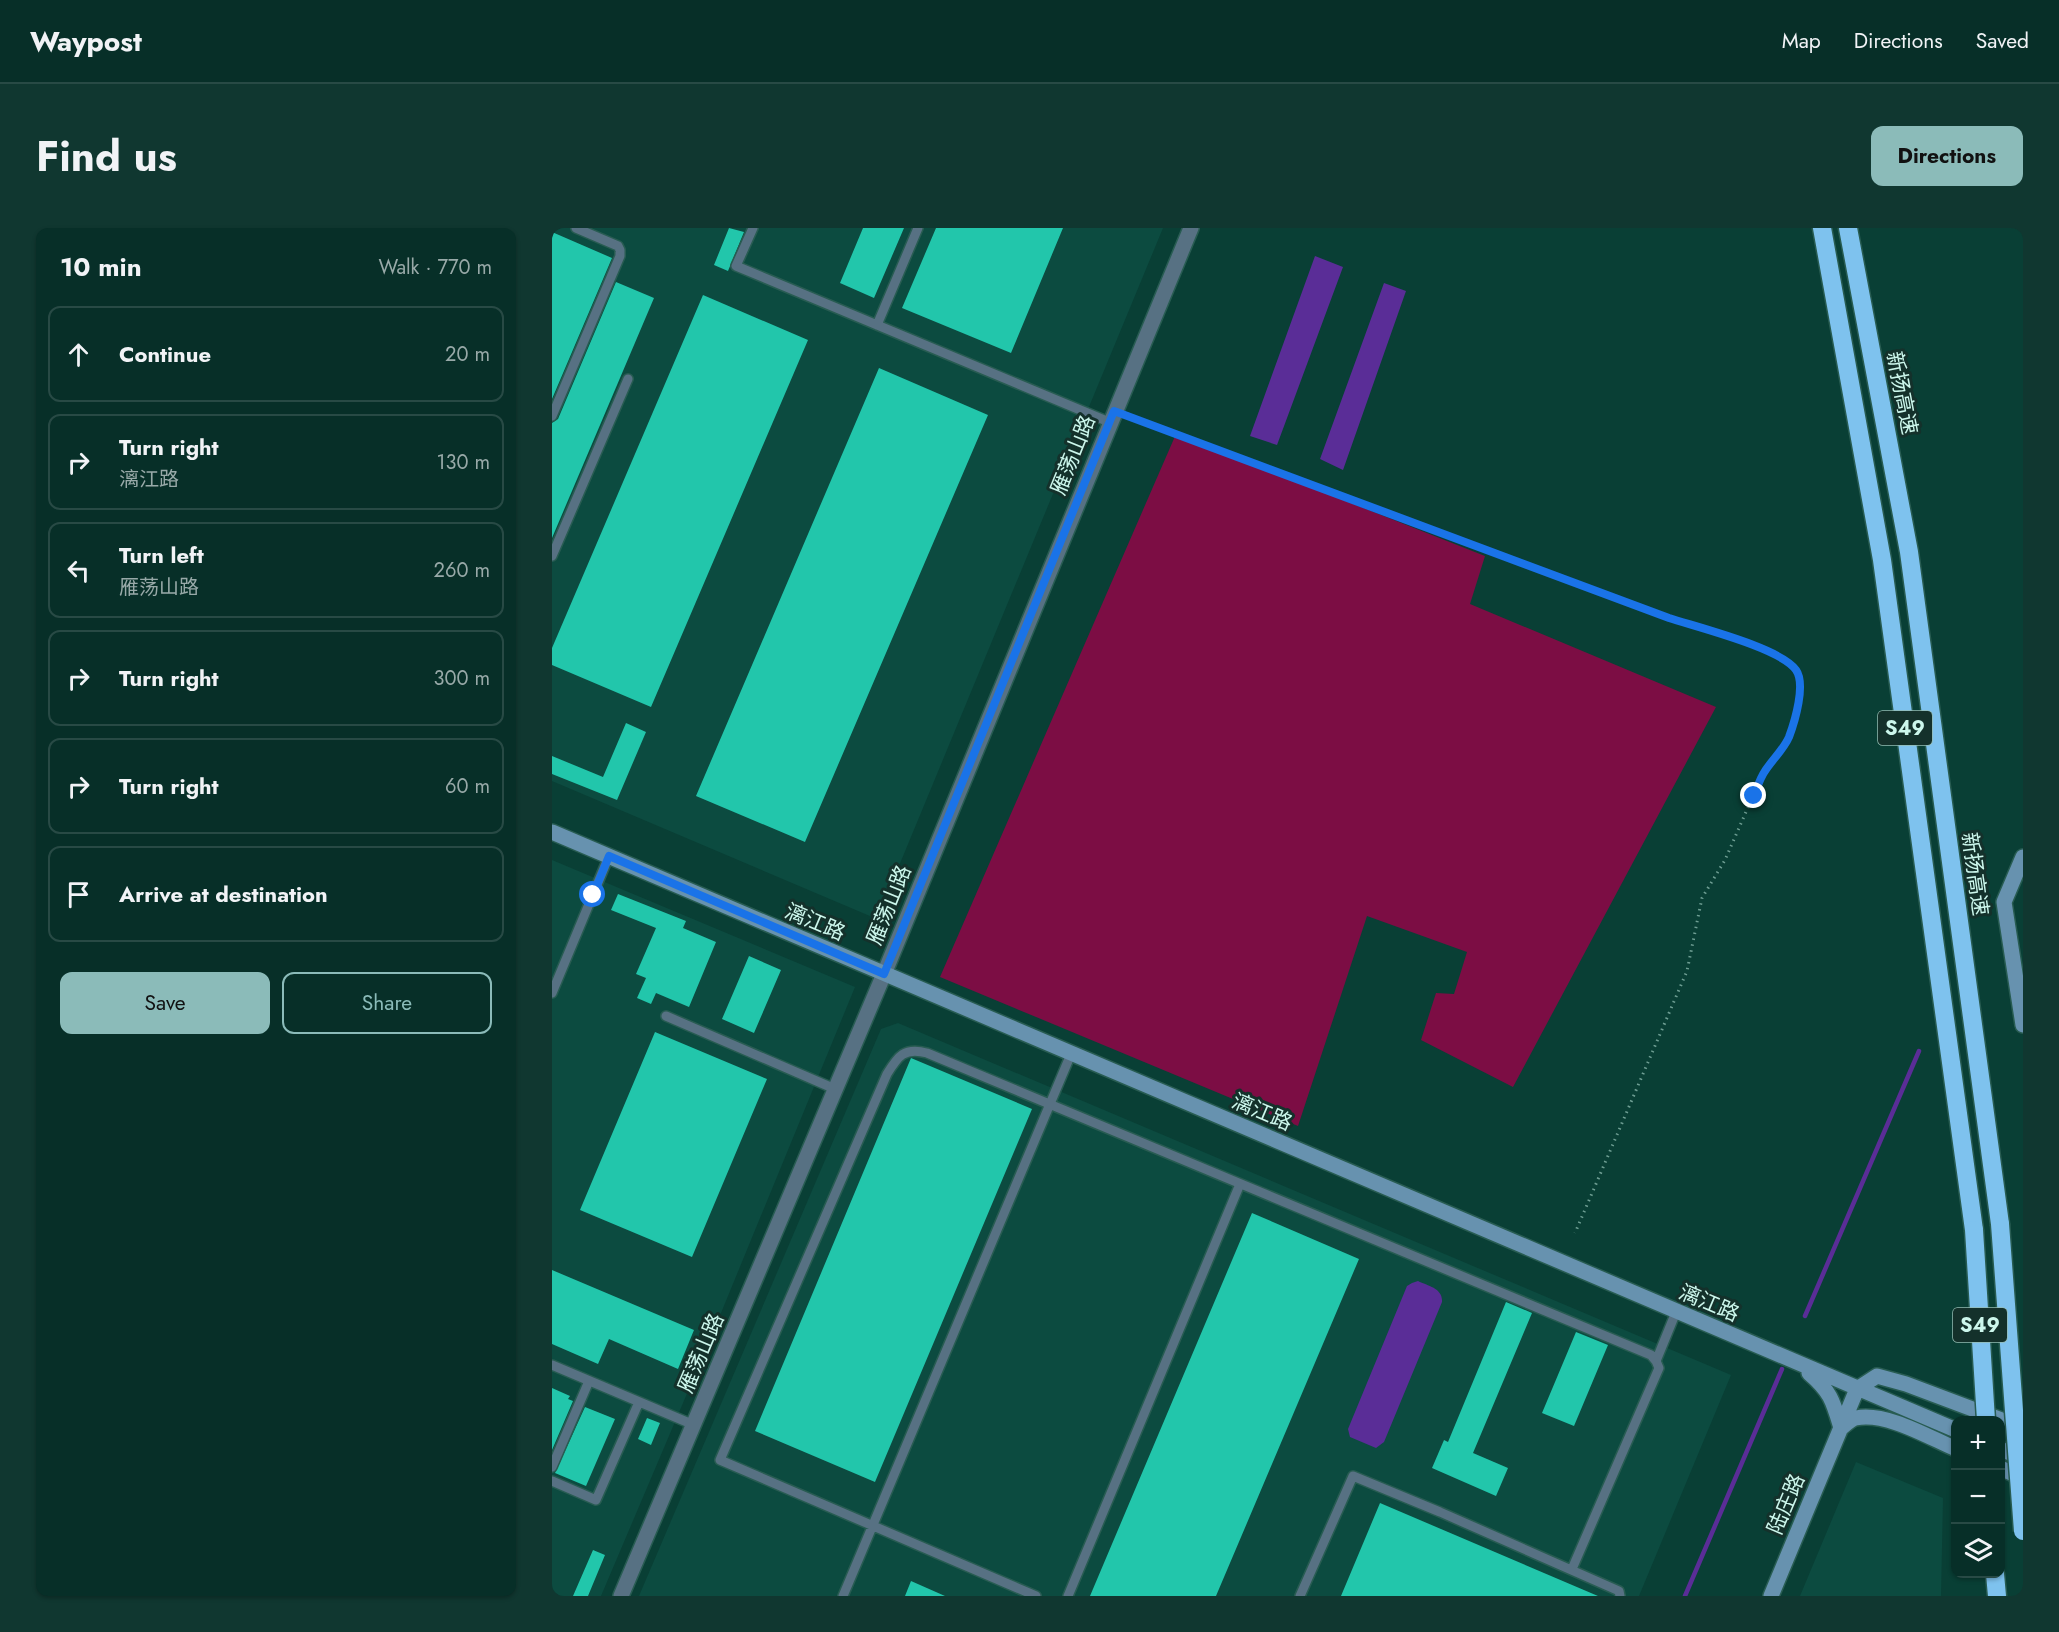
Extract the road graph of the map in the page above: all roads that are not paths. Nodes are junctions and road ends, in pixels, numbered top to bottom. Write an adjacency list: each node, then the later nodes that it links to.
1 (576, 228): 9 (lane)
2 (753, 228): 7 (lane)
3 (918, 228): 7 (lane)
4 (1191, 228): 10 (street, 雁荡山路)
5 (1822, 228): 30 (highway, S49, bridge)
6 (1848, 228): 43 (highway, 新扬高速 / S49, bridge)
7 (877, 326): 10 (lane)
8 (628, 379): 11 (lane)
9 (552, 416)
10 (1112, 417): 15 (street, 雁荡山路)
11 (552, 556)
12 (552, 832): 13 (street, 漓江路)
13 (609, 856): 15 (street, 漓江路); 16 (lane)
14 (2023, 857): 18 (street)
15 (884, 974): 19 (street, 漓江路); 20 (street, 雁荡山路)
16 (552, 993)
17 (666, 1016): 20 (lane)
18 (2023, 1025)
19 (1071, 1054): 21 (lane); 23 (street, 漓江路)
20 (835, 1089): 31 (street, 雁荡山路)
21 (1050, 1105): 22 (lane); 42 (lane); 42 (lane)
22 (1240, 1184): 24 (lane); 49 (lane)
23 (1676, 1311): 24 (lane); 26 (street, 漓江路)
24 (1656, 1360): 44 (lane)
25 (552, 1365): 27 (lane)
26 (1800, 1365): 28 (street, 漓江路); 32 (street)
27 (589, 1381): 29 (lane); 38 (lane)
28 (1857, 1389): 32 (street, 陆庄路); 33 (street, 漓江路); 34 (street)
29 (639, 1402): 31 (lane); 41 (lane)
30 (1986, 1416)
31 (694, 1425): 46 (street, 雁荡山路)
32 (1841, 1428): 35 (street); 52 (street, 陆庄路)
33 (1951, 1428)
34 (2023, 1428)
35 (1951, 1447)
36 (2005, 1451): 37 (street)
37 (2023, 1458)
38 (552, 1467)
39 (2005, 1470): 40 (street)
40 (2023, 1478)
41 (552, 1481)
42 (874, 1526): 47 (lane); 48 (lane)
43 (2023, 1531)
44 (1572, 1569): 50 (lane); 51 (lane)
45 (1995, 1578): 53 (highway)
46 (621, 1596)
47 (843, 1596)
48 (1036, 1596)
49 (1068, 1596)
50 (1300, 1596)
51 (1620, 1596)
52 (1771, 1596)
53 (1997, 1596)

